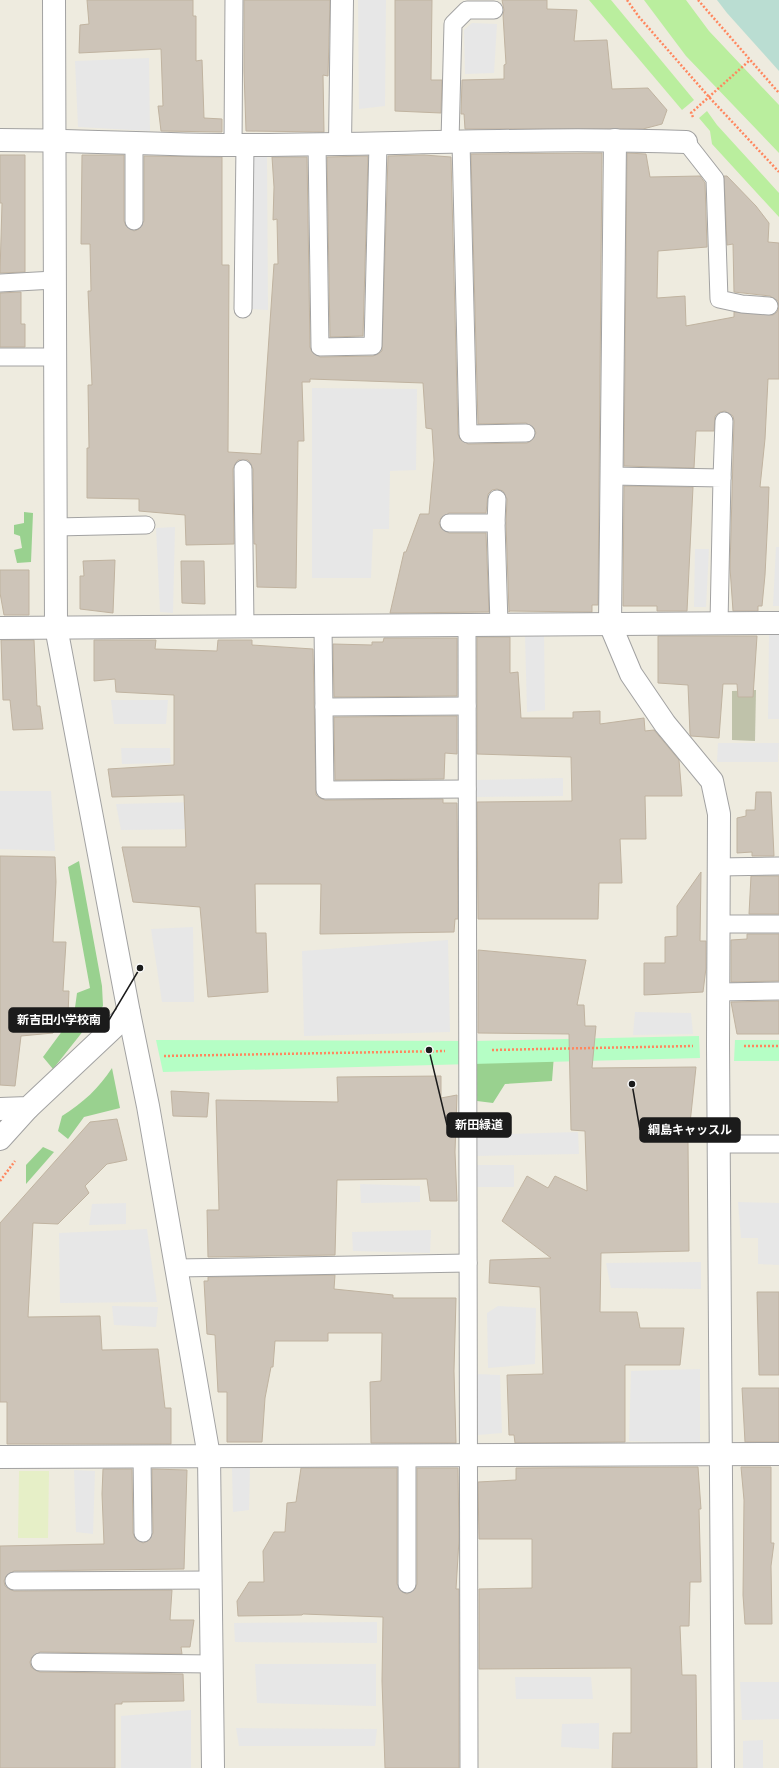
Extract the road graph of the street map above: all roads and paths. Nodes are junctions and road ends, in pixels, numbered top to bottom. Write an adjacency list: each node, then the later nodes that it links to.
1 (54, 0): 12 (street)
2 (234, 0): 20 (lane)
3 (342, 0): 18 (street)
4 (627, 0): 9 (path)
5 (698, 0): 7 (path)
6 (494, 10): 14 (lane)
7 (750, 60): 8 (path); 9 (path)
8 (779, 93)
9 (709, 97): 10 (path); 21 (path)
10 (700, 105)
11 (0, 140): 12 (street)
12 (54, 140): 15 (street); 23 (street)
13 (615, 140): 14 (street); 16 (street); 32 (street)
14 (455, 141): 19 (street); 30 (lane)
15 (134, 142): 20 (street); 22 (lane)
16 (686, 142): 25 (lane)
17 (317, 144): 18 (street); 19 (lane); 20 (street)
18 (340, 144): 19 (street)
19 (378, 144)
20 (239, 145): 26 (lane)
21 (779, 172)
22 (134, 221)
23 (54, 280): 24 (lane); 28 (street)
24 (0, 283)
25 (769, 306)
26 (243, 309)
27 (0, 357): 28 (lane)
28 (55, 358): 38 (street)
29 (724, 421): 33 (lane)
30 (526, 433)
31 (243, 469): 44 (lane)
32 (612, 476): 33 (lane); 41 (street)
33 (722, 478): 39 (lane)
34 (497, 499): 35 (lane)
35 (496, 522): 36 (lane); 43 (lane)
36 (449, 523)
37 (146, 526): 38 (lane)
38 (56, 527): 47 (street)
39 (719, 623): 40 (street); 41 (street)
40 (779, 623)
41 (610, 624): 43 (street); 52 (street)
42 (467, 625): 43 (street); 45 (street); 48 (lane)
43 (499, 625)
44 (245, 626): 45 (street); 47 (street)
45 (323, 626): 49 (lane)
46 (0, 628): 47 (street)
47 (56, 628): 57 (street)
48 (467, 706): 49 (lane); 50 (lane)
49 (324, 707): 50 (lane)
50 (467, 789): 63 (lane)
51 (779, 866): 52 (lane)
52 (719, 867): 53 (street)
53 (719, 924): 54 (lane); 56 (street)
54 (779, 924)
55 (779, 991): 56 (lane)
56 (718, 992): 61 (street)
57 (129, 1013): 59 (street); 64 (street)
58 (0, 1108): 59 (street)
59 (28, 1108): 60 (street)
60 (0, 1139)
61 (719, 1144): 62 (lane); 66 (street)
62 (779, 1144)
63 (468, 1263): 64 (lane); 69 (lane)
64 (176, 1268): 67 (street)
65 (779, 1454): 66 (street)
66 (722, 1455): 69 (street); 80 (street)
67 (209, 1456): 68 (street); 71 (street); 73 (street)
68 (407, 1456): 69 (street); 75 (lane)
69 (468, 1456): 79 (lane)
70 (0, 1457): 71 (street)
71 (142, 1457): 72 (lane)
72 (143, 1533)
73 (212, 1580): 74 (lane); 77 (street)
74 (14, 1581)
75 (407, 1584)
76 (40, 1662): 77 (lane)
77 (212, 1664): 78 (street)
78 (213, 1768)
79 (469, 1768)
80 (723, 1768)

